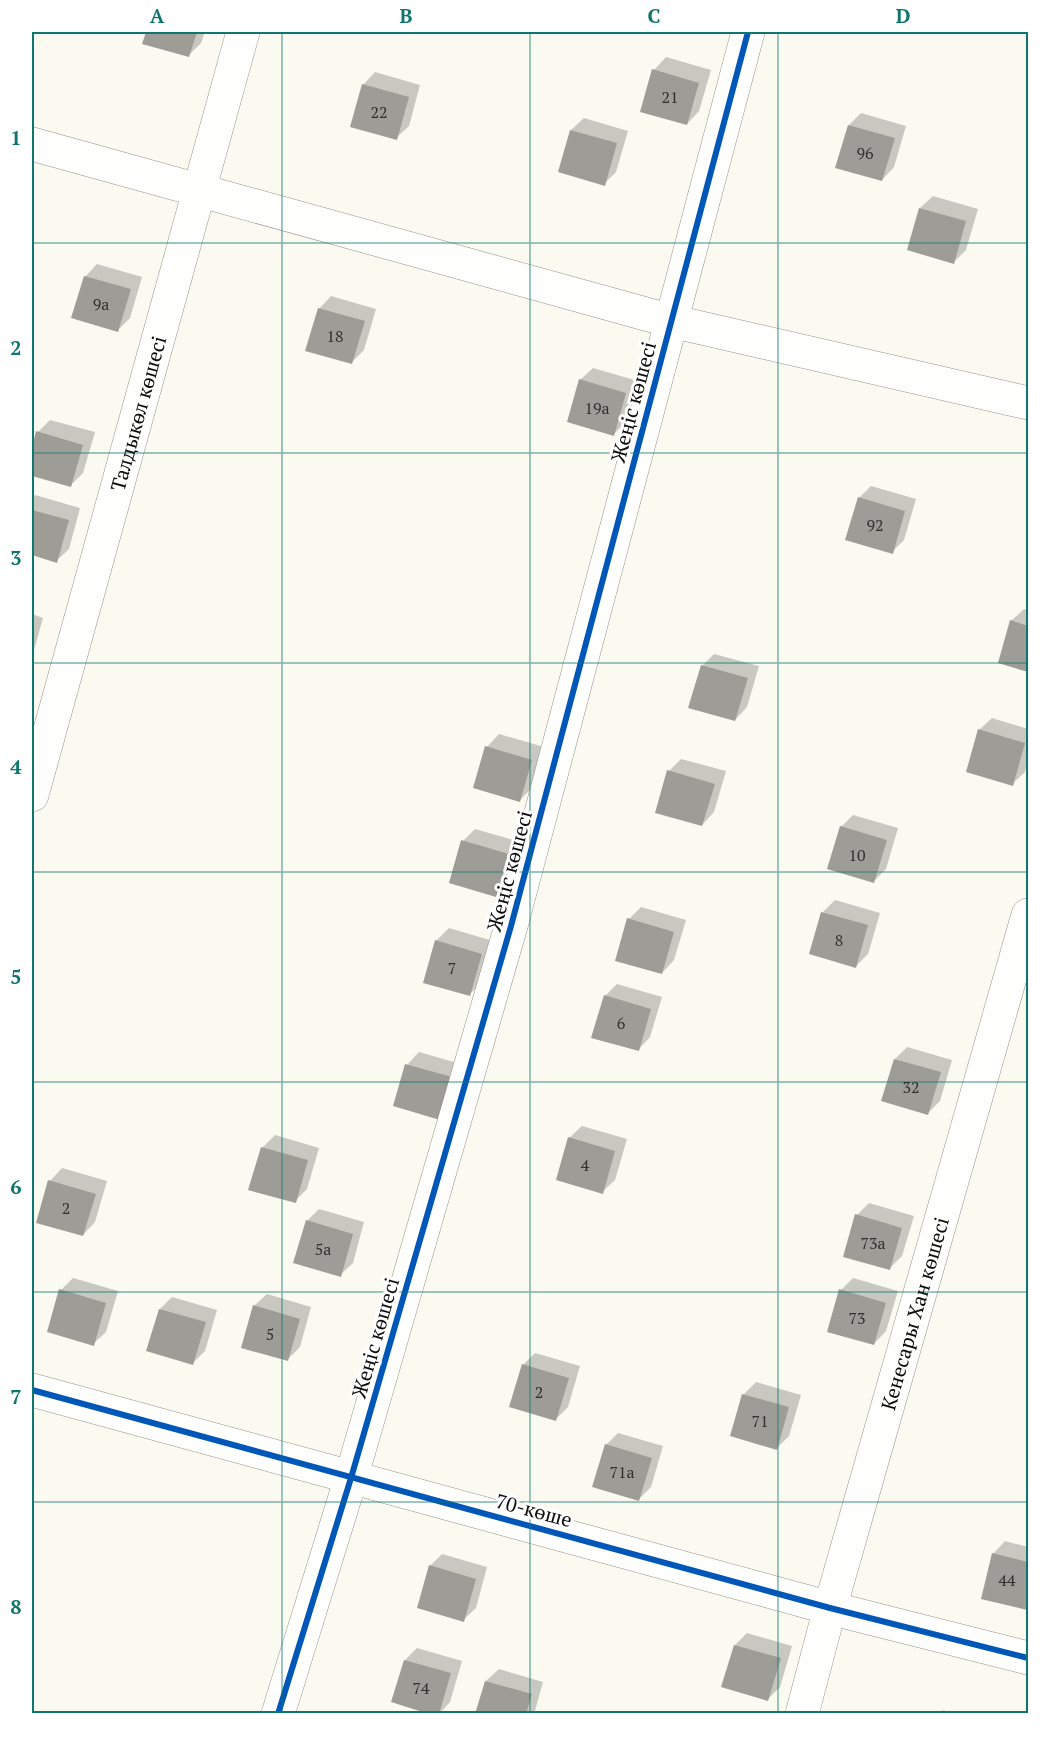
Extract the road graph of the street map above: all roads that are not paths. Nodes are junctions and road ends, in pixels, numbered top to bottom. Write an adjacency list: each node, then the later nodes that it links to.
1 (243, 32): 4 (street, Талдыкөл көшесі)
2 (748, 32): 5 (street, Жеңіс көшесі)
3 (32, 144): 4 (street)
4 (200, 190): 5 (street); 7 (street, Талдыкөл көшесі)
5 (671, 321): 6 (street); 10 (street, Жеңіс көшесі)
6 (1029, 403)
7 (32, 795)
8 (1029, 915): 11 (street, Кенесары Хан көшесі)
9 (32, 1390): 10 (street, 70-көше)
10 (351, 1478): 11 (street, 70-көше); 13 (street, Жеңіс көшесі)
11 (830, 1608): 12 (street, 70-көше); 14 (street, Кенесары Хан көшесі)
12 (1029, 1658)
13 (278, 1713)
14 (802, 1713)

